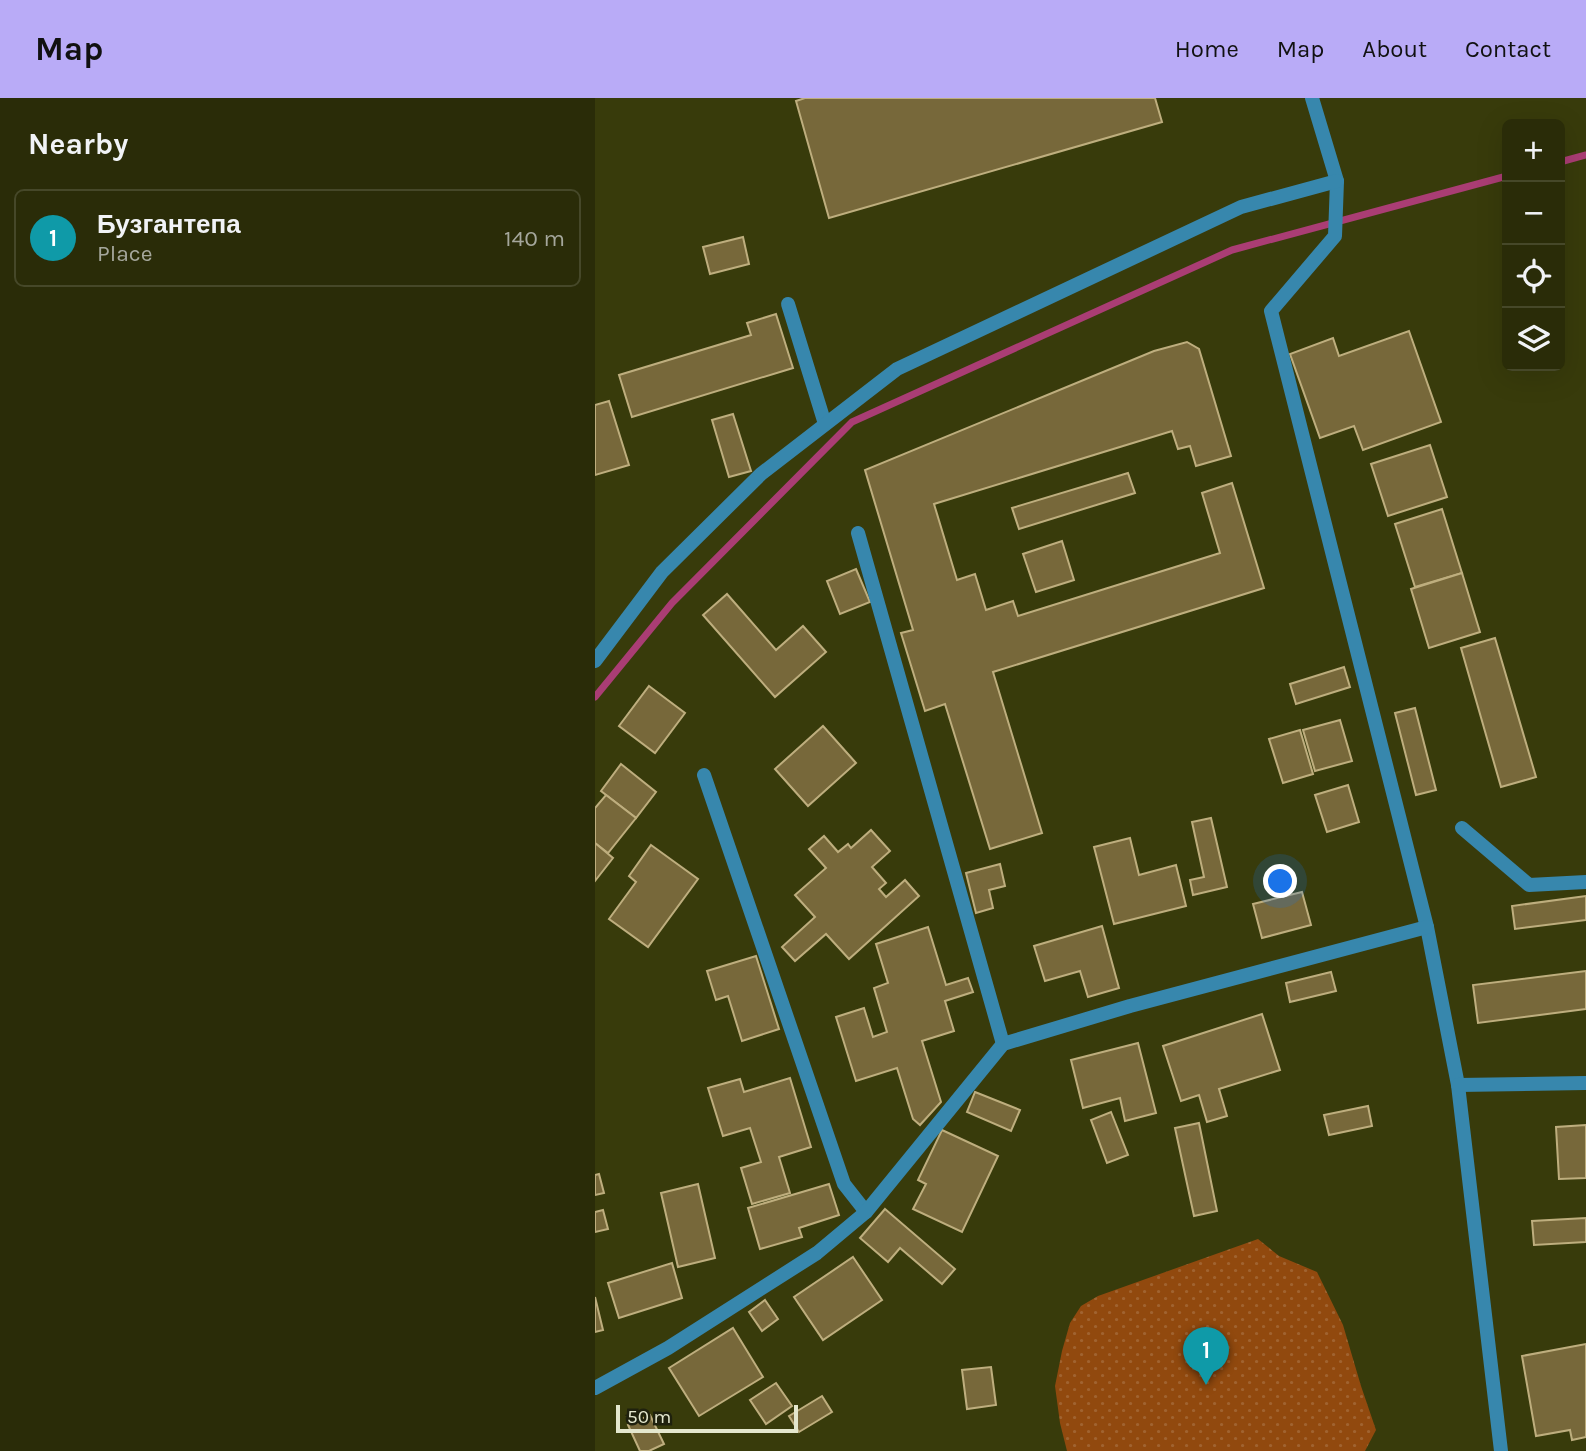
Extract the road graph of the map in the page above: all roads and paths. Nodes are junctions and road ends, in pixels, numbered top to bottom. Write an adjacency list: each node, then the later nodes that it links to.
1 (1312, 98): 2 (street)
2 (1337, 181): 4 (street); 10 (street)
3 (788, 304): 4 (street)
4 (825, 424): 6 (street)
5 (858, 533): 11 (street)
6 (595, 661)
7 (704, 775): 14 (street)
8 (1462, 828): 9 (street)
9 (1586, 882)
10 (1427, 927): 11 (street); 13 (street)
11 (1003, 1044): 14 (street)
12 (1586, 1083): 13 (street)
13 (1458, 1085): 16 (street)
14 (866, 1212): 15 (street)
15 (595, 1388)
16 (1501, 1451)

